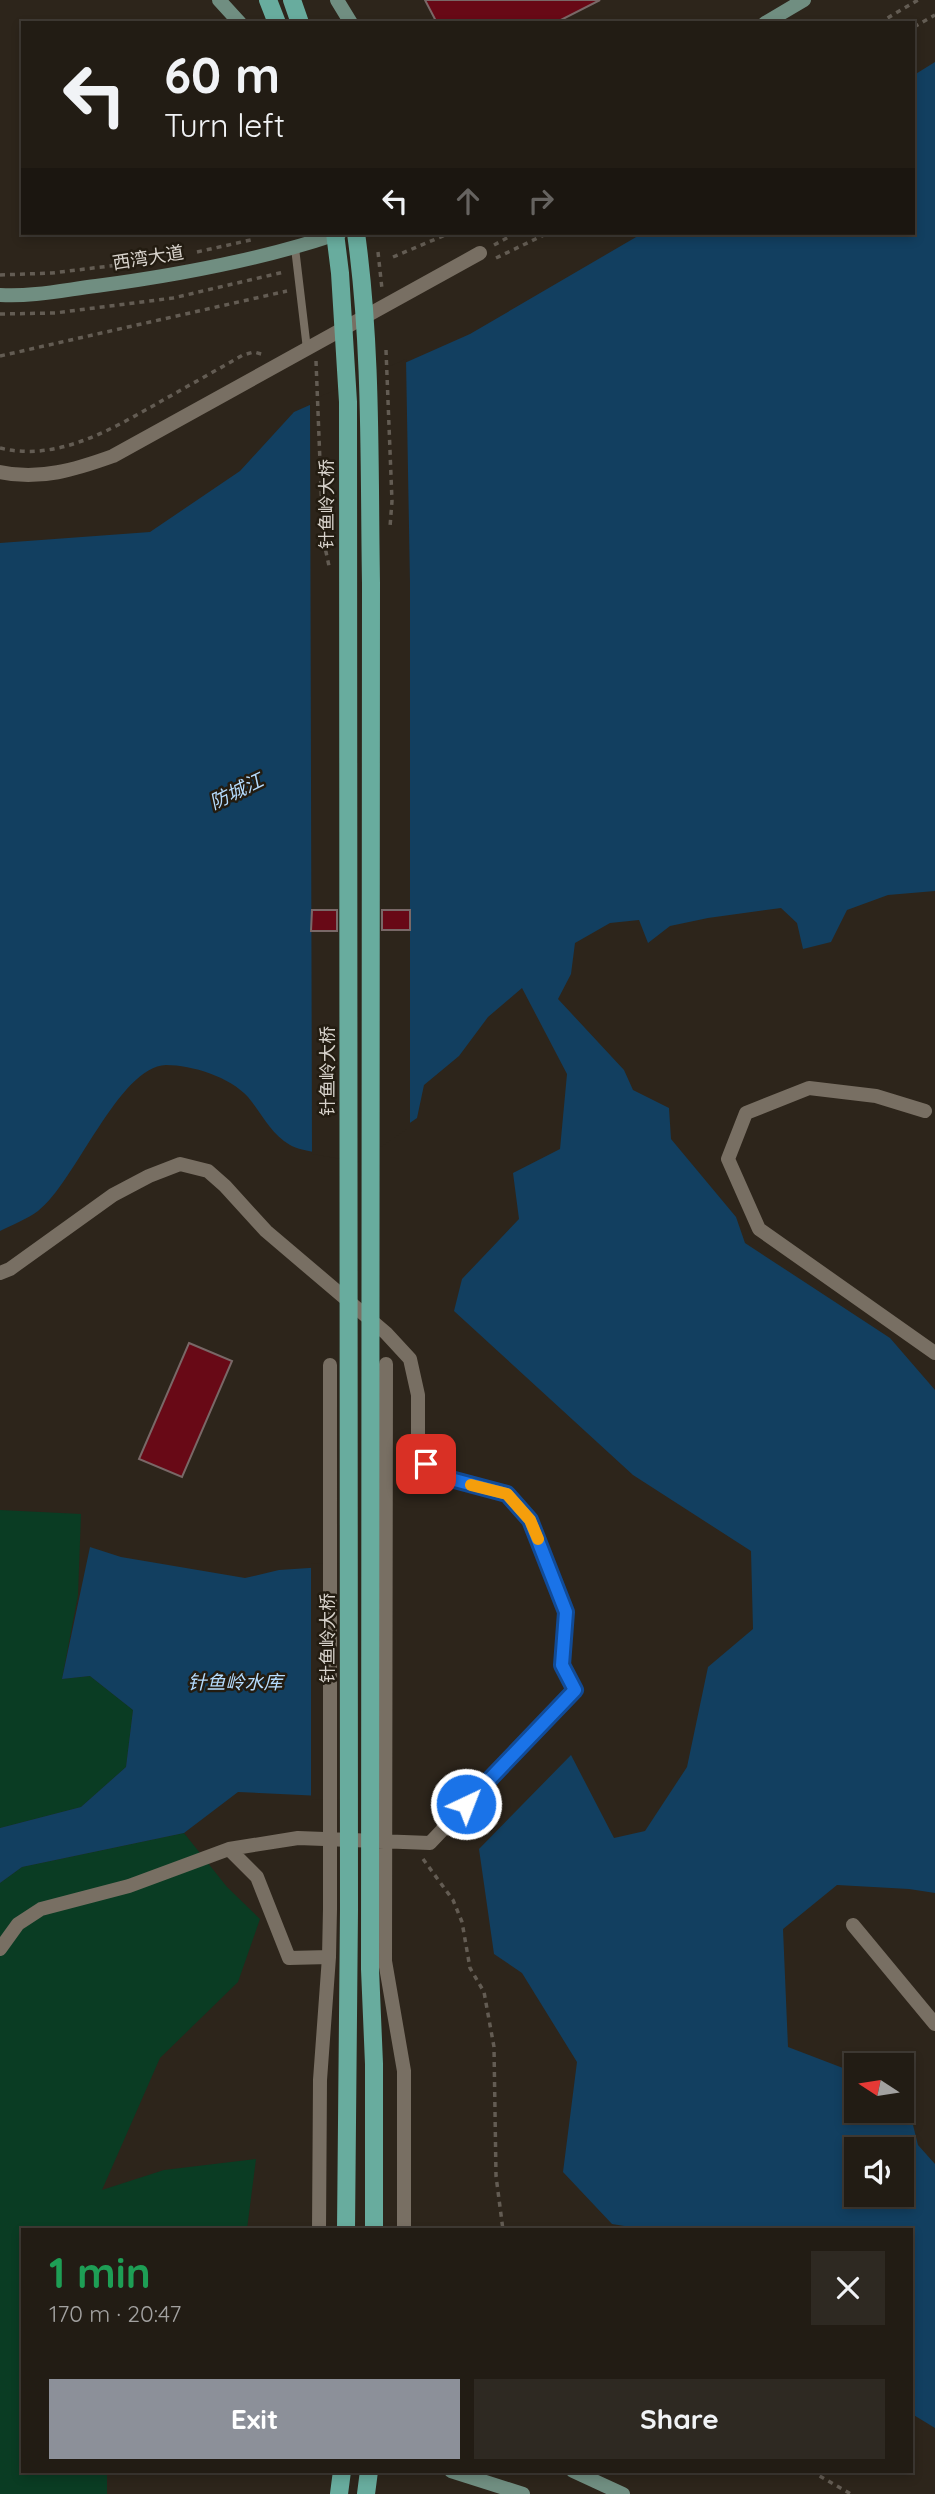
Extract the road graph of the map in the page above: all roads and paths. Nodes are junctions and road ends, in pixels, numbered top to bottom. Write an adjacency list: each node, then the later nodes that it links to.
1 (219, 0): 8 (main road)
2 (268, 0): 9 (main road)
3 (292, 0): 10 (main road)
4 (337, 0): 11 (main road)
5 (804, 0): 12 (main road)
6 (918, 0): 13 (path)
7 (935, 15): 14 (path)
8 (238, 21)
9 (276, 21)
10 (299, 21)
11 (350, 21)
12 (768, 21)
13 (882, 21)
14 (915, 26)
15 (332, 235): 21 (main road, 西湾大道)
16 (338, 235): 50 (main road, 针鱼岭大桥)
17 (356, 235): 44 (main road)
18 (445, 235): 24 (path)
19 (512, 235): 23 (path)
20 (258, 239): 22 (path)
21 (295, 248): 26 (lane); 29 (main road, 西湾大道)
22 (192, 253)
23 (480, 253): 31 (street)
24 (393, 257)
25 (141, 262): 27 (path)
26 (298, 269): 30 (path); 31 (lane)
27 (0, 275)
28 (294, 290): 32 (path)
29 (0, 295)
30 (0, 314)
31 (311, 351): 33 (street); 36 (path)
32 (0, 356)
33 (277, 366): 34 (path); 35 (street)
34 (0, 448)
35 (0, 472)
36 (330, 572)
37 (925, 1111): 39 (street)
38 (0, 1273): 42 (street)
39 (935, 1353)
40 (386, 1364): 44 (street)
41 (330, 1365): 47 (street)
42 (412, 1843): 43 (street); 53 (path)
43 (229, 1849): 46 (street); 47 (street)
44 (378, 1909): 51 (main road); 52 (street)
45 (853, 1925): 48 (street)
46 (0, 1949)
47 (329, 1957): 49 (street)
48 (935, 2024)
49 (319, 2228)
50 (346, 2228)
51 (374, 2228)
52 (404, 2228)
53 (503, 2228)
54 (342, 2473): 59 (main road)
55 (369, 2473): 60 (main road)
56 (457, 2473): 61 (main road)
57 (577, 2473): 62 (main road)
58 (814, 2473): 63 (path)
59 (339, 2494)
60 (366, 2494)
61 (523, 2494)
62 (623, 2494)
63 (850, 2494)

